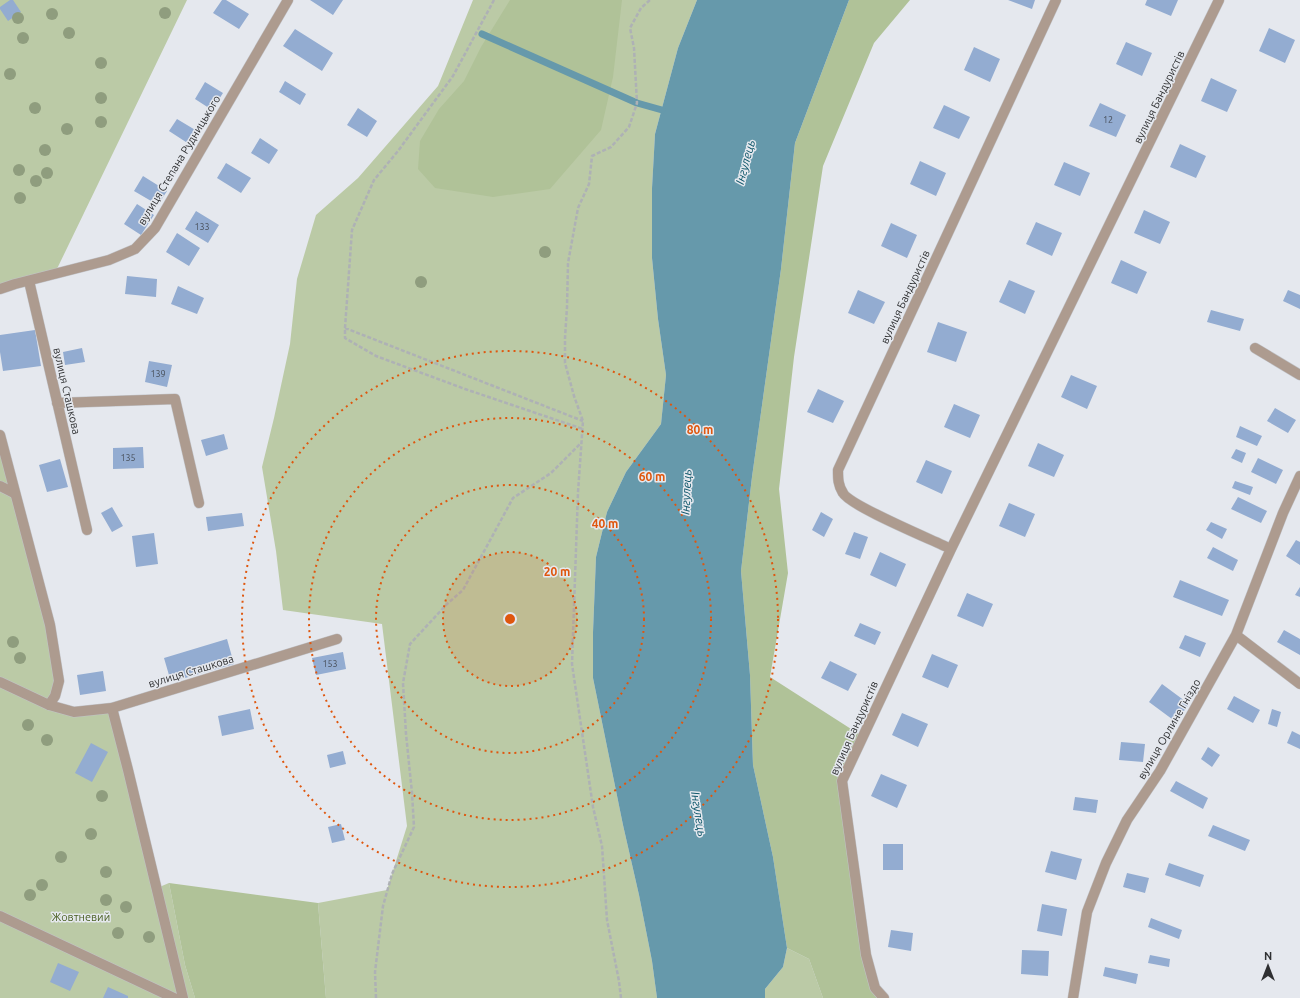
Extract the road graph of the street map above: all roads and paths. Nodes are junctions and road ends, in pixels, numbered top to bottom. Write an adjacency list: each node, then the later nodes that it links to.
1 (288, 0): 6 (street, вулиця Степана Рудницького)
2 (494, 0): 8 (path)
3 (650, 0): 12 (path)
4 (1056, 0): 21 (street, вулиця Бандуристів)
5 (1219, 0): 21 (street, вулиця Бандуристів)
6 (29, 281): 7 (street, вулиця Степана Рудницького); 11 (street, вулиця Сташкова)
7 (0, 289)
8 (345, 328): 12 (path); 13 (path)
9 (1255, 348): 10 (street)
10 (1300, 375)
11 (57, 402): 19 (street); 20 (street, вулиця Сташкова)
12 (583, 421): 13 (path)
13 (583, 428): 15 (path)
14 (0, 435): 18 (street)
15 (582, 443): 31 (path); 32 (path)
16 (1300, 476): 22 (street, вулиця Орлине Гніздо)
17 (0, 486): 18 (street)
18 (14, 493): 26 (street)
19 (199, 503)
20 (87, 530)
21 (951, 549): 33 (street, вулиця Бандуристів)
22 (1236, 635): 25 (street); 34 (street, вулиця Орлине Гніздо)
23 (337, 639): 27 (street, вулиця Сташкова)
24 (0, 682): 26 (street, вулиця Сташкова)
25 (1300, 684)
26 (49, 705): 27 (street, вулиця Сташкова)
27 (112, 708): 30 (street)
28 (0, 916): 29 (street)
29 (174, 998)
30 (183, 998)
31 (376, 998)
32 (621, 998)
33 (884, 998)
34 (1073, 998)

